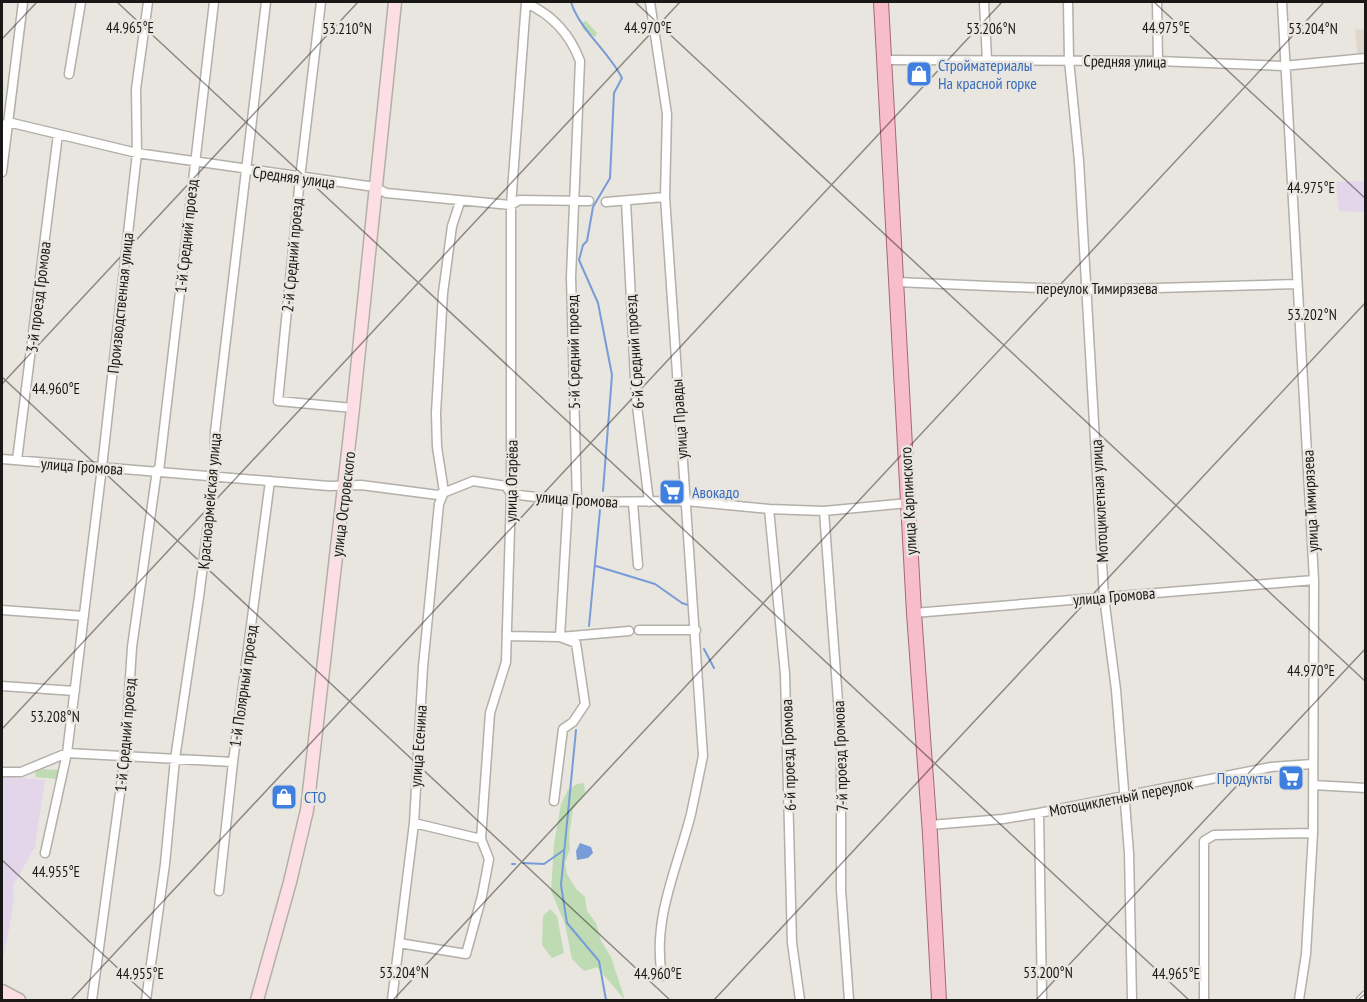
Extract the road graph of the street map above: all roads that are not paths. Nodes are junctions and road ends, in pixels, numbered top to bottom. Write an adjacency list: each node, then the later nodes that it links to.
1 (23, 2): 22 (street)
2 (81, 2): 21 (street)
3 (148, 2): 24 (street, Производственная улица)
4 (214, 2): 25 (street, 1-й Средний проезд)
5 (266, 2): 26 (street, Красноармейская улица)
6 (321, 2): 28 (street, 2-й Средний проезд)
7 (395, 2): 29 (street, улица Островского)
8 (526, 2): 31 (street, 5-й Средний проезд); 36 (street, улица Огарёва)
9 (650, 2): 30 (street, улица Правды)
10 (881, 2): 16 (main road, улица Карпинского)
11 (984, 2): 17 (street)
12 (1068, 2): 18 (street, Мотоциклетная улица)
13 (1157, 2): 19 (street)
14 (1281, 2): 20 (street, улица Тимирязева)
15 (1365, 58): 20 (street, Средняя улица)
16 (885, 60): 17 (street, Средняя улица); 37 (main road, улица Карпинского)
17 (987, 60): 18 (street, Средняя улица)
18 (1069, 60): 19 (street, Средняя улица); 39 (street, Мотоциклетная улица)
19 (1158, 61): 20 (street, Средняя улица)
20 (1283, 66): 38 (street, улица Тимирязева)
21 (69, 74)
22 (5, 125): 23 (street, Средняя улица); 27 (street)
23 (58, 134): 24 (street, Средняя улица); 42 (street, 3-й проезд Громова)
24 (137, 153): 25 (street, Средняя улица); 43 (street, Производственная улица)
25 (194, 162): 26 (street, Средняя улица); 44 (street, 1-й Средний проезд)
26 (246, 170): 28 (street, Средняя улица); 45 (street, Красноармейская улица)
27 (2, 172)
28 (300, 178): 29 (street, Средняя улица); 40 (street, 2-й Средний проезд)
29 (375, 187): 34 (street, Средняя улица); 40 (street, улица Островского)
30 (665, 197): 33 (street); 51 (street, улица Правды)
31 (574, 201): 32 (street, Средняя улица); 36 (street, Средняя улица); 50 (street, 5-й Средний проезд)
32 (589, 201)
33 (626, 201): 35 (street); 52 (street, 6-й Средний проезд)
34 (460, 202): 36 (street, Средняя улица); 48 (street)
35 (606, 202)
36 (511, 205): 49 (street, улица Огарёва)
37 (896, 282): 39 (street, переулок Тимирязева); 54 (main road, улица Карпинского)
38 (1297, 284): 39 (street, переулок Тимирязева); 58 (street, улица Тимирязева)
39 (1086, 290): 59 (street, Мотоциклетная улица)
40 (353, 408): 47 (street, улица Островского)
41 (2, 459): 42 (street, улица Громова)
42 (17, 460): 43 (street, улица Громова)
43 (102, 467): 44 (street, улица Громова); 62 (street, Производственная улица)
44 (158, 470): 45 (street, улица Громова); 71 (street, 1-й Средний проезд)
45 (214, 476): 46 (street, улица Громова); 72 (street, Красноармейская улица)
46 (270, 481): 47 (street, улица Громова); 73 (street, 1-й Полярный проезд)
47 (345, 487): 48 (street, улица Громова); 94 (street, улица Островского)
48 (444, 492): 49 (street, улица Громова); 81 (street, улица Есенина)
49 (511, 494): 50 (street, улица Громова); 66 (street, улица Огарёва)
50 (572, 501): 53 (street, улица Громова); 67 (street, 5-й Средний проезд)
51 (686, 501): 52 (street, улица Громова); 55 (street, улица Громова); 64 (street, улица Правды)
52 (649, 502): 53 (street, улица Громова)
53 (633, 503): 57 (street)
54 (908, 503): 56 (street, улица Громова); 61 (main road, улица Карпинского)
55 (769, 509): 56 (street, улица Громова); 96 (street, 6-й проезд Громова)
56 (824, 511): 97 (street, 7-й проезд Громова)
57 (638, 565)
58 (1314, 580): 59 (street, улица Громова); 74 (street, улица Тимирязева)
59 (1104, 597): 61 (street, улица Громова); 78 (street, Мотоциклетная улица)
60 (2, 610): 62 (street)
61 (914, 613): 82 (main road, улица Карпинского)
62 (84, 616): 69 (street, Производственная улица)
63 (639, 630): 64 (street)
64 (696, 630): 88 (street, улица Правды)
65 (629, 631): 67 (street)
66 (507, 636): 67 (street); 84 (street, улица Огарёва)
67 (560, 637): 79 (street)
68 (2, 686): 69 (street)
69 (75, 691): 70 (street, Производственная улица)
70 (67, 753): 71 (street); 75 (street); 85 (street, Производственная улица)
71 (124, 756): 72 (street); 92 (street, 1-й Средний проезд)
72 (175, 759): 73 (street); 93 (street, Красноармейская улица)
73 (232, 762): 86 (street, 1-й Полярный проезд)
74 (1312, 764): 76 (street, улица Тимирязева); 78 (street, Мотоциклетный переулок)
75 (2, 772)
76 (1313, 785): 77 (street); 83 (street, улица Тимирязева)
77 (1365, 789)
78 (1124, 796): 80 (street, Мотоциклетный переулок); 100 (street, Мотоциклетная улица)
79 (554, 801)
80 (1039, 813): 82 (street, Мотоциклетный переулок); 99 (street)
81 (414, 823): 84 (street); 87 (street, улица Есенина)
82 (930, 825): 98 (main road, улица Карпинского)
83 (1313, 833): 101 (street); 102 (street, улица Тимирязева)
84 (481, 839): 87 (street, улица Огарёва)
85 (45, 853)
86 (219, 891)
87 (399, 943): 95 (street, улица Есенина)
88 (662, 976)
89 (2, 991): 91 (street)
90 (1365, 995): 103 (street)
91 (19, 1000)
92 (92, 1000)
93 (146, 1000)
94 (257, 1000)
95 (392, 1000)
96 (800, 1000)
97 (849, 1000)
98 (939, 1000)
99 (1042, 1000)
100 (1132, 1000)
101 (1204, 1000)
102 (1299, 1000)
103 (1361, 1000)

